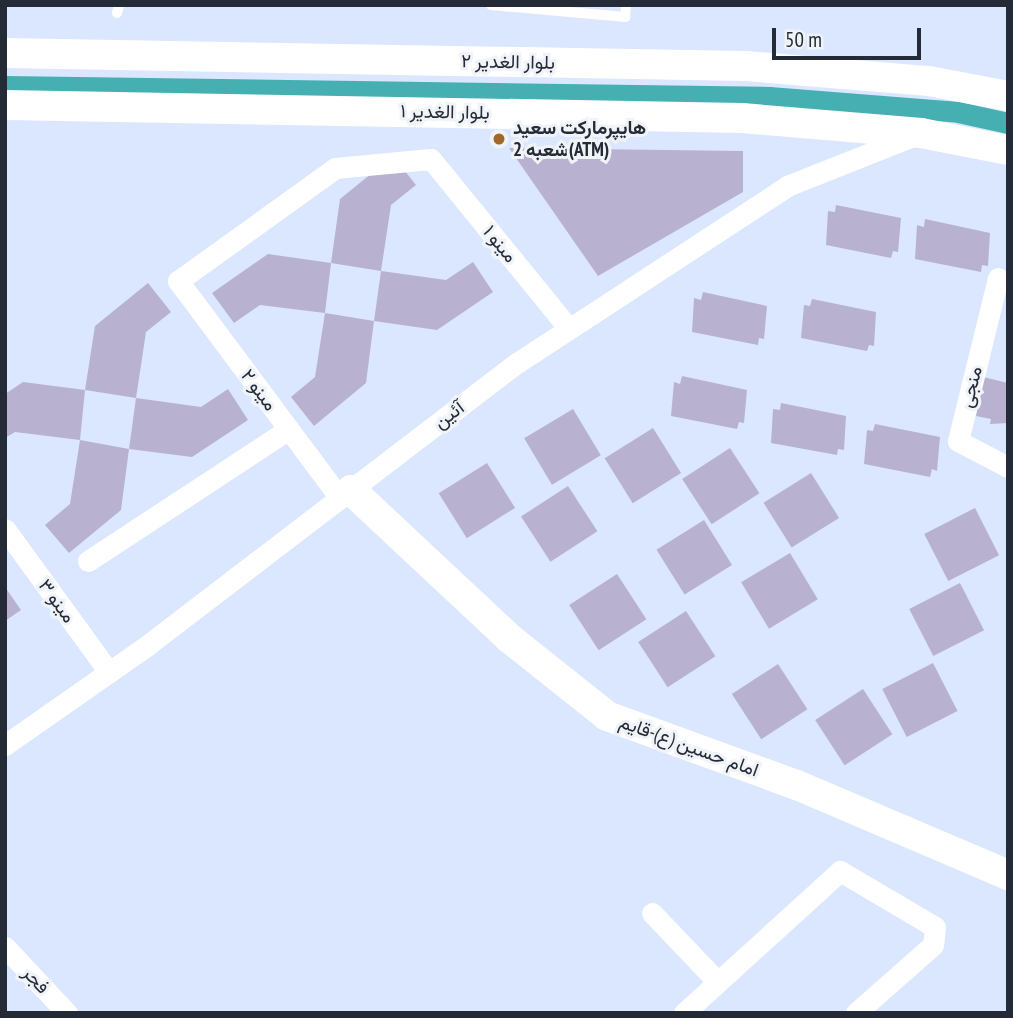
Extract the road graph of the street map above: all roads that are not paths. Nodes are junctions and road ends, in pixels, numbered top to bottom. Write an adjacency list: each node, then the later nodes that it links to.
1 (491, 5): 2 (lane)
2 (626, 5)
3 (5, 53): 4 (street, بلوار الغدیر ۲)
4 (1008, 96)
5 (5, 105): 6 (street, بلوار الغدیر ۱)
6 (921, 133): 7 (street, بلوار الغدیر ۱); 10 (street, آئین)
7 (1008, 150)
8 (431, 159): 10 (street, مینو ۱); 11 (street, مینو ۲)
9 (998, 278): 12 (street, منجی)
10 (569, 329): 13 (street, آئین)
11 (289, 429): 13 (street, مینو ۲); 15 (street)
12 (1008, 467)
13 (346, 494): 16 (street, آئین); 18 (street, امام حسین (ع)-قایم)
14 (5, 529): 16 (street, مینو ۳)
15 (88, 561)
16 (109, 672): 17 (street, آئین)
17 (5, 745)
18 (1008, 875)
19 (652, 913): 21 (street)
20 (5, 947): 22 (street, فجر)
21 (718, 982): 23 (street); 24 (street)
22 (67, 1013)
23 (684, 1013)
24 (856, 1013)

